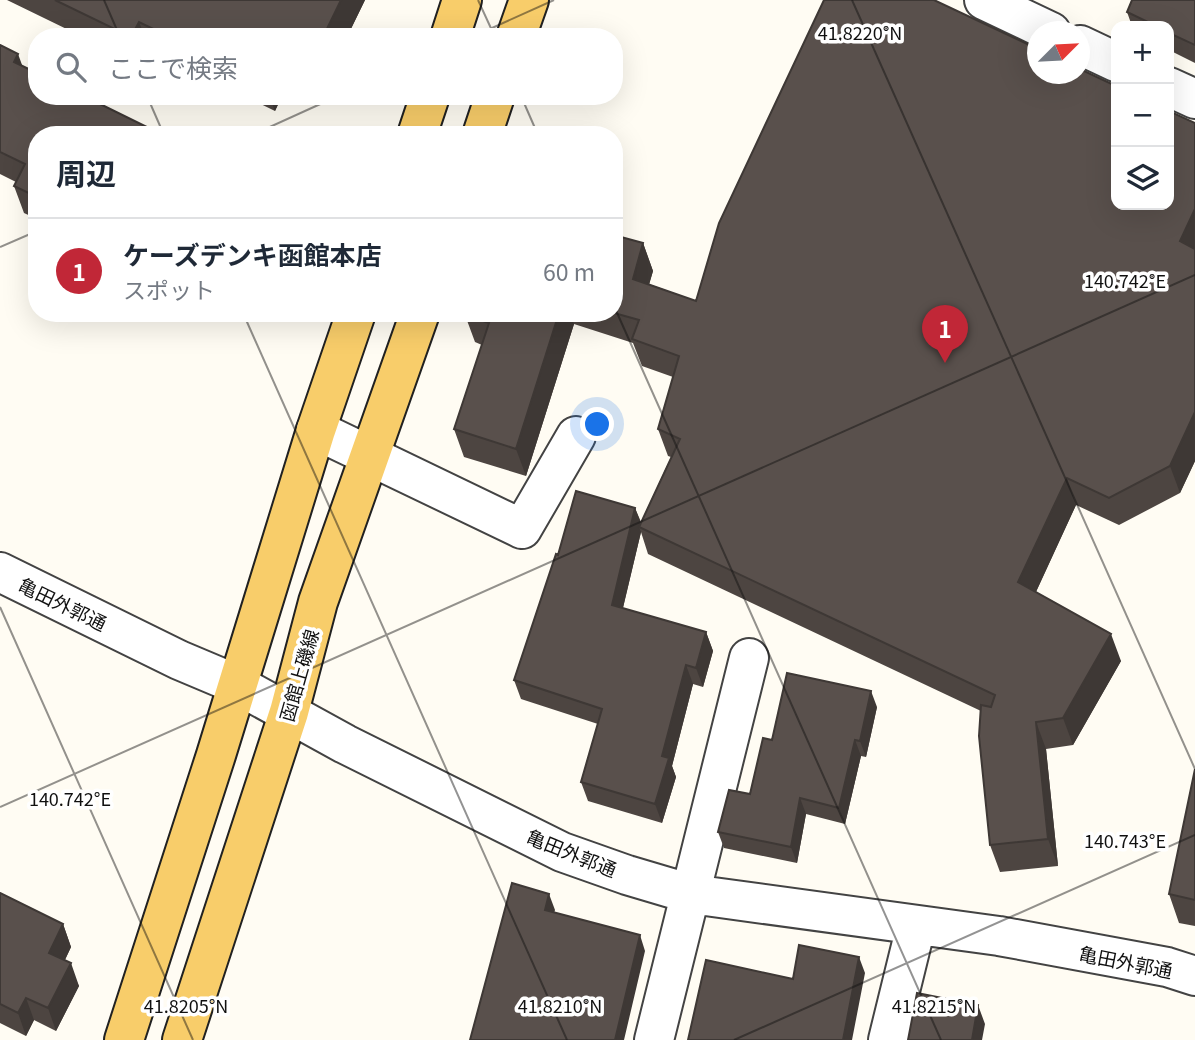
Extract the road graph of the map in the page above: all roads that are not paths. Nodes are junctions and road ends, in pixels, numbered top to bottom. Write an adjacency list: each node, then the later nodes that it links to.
1 (462, 0): 5 (main road)
2 (529, 0): 6 (main road)
3 (984, 0): 4 (street)
4 (1028, 21)
5 (453, 28)
6 (519, 28)
7 (1090, 50): 8 (street)
8 (1111, 60)
9 (1174, 89): 10 (street)
10 (1195, 99)
11 (427, 105): 13 (main road)
12 (492, 105): 14 (main road)
13 (419, 126)
14 (485, 126)
15 (353, 322): 17 (main road)
16 (417, 322): 19 (main road, 函館上磯線)
17 (316, 430): 19 (street); 22 (main road)
18 (576, 436): 19 (street)
19 (371, 457): 23 (main road, 函館上磯線)
20 (0, 572): 22 (street, 亀田外郭通)
21 (748, 658): 24 (street)
22 (236, 684): 23 (street, 亀田外郭通); 27 (main road)
23 (289, 712): 24 (street, 亀田外郭通); 28 (main road, 函館上磯線)
24 (691, 894): 25 (street, 亀田外郭通); 29 (street)
25 (916, 926): 26 (street, 亀田外郭通); 30 (street)
26 (1195, 976)
27 (124, 1040)
28 (182, 1040)
29 (654, 1040)
30 (888, 1040)

